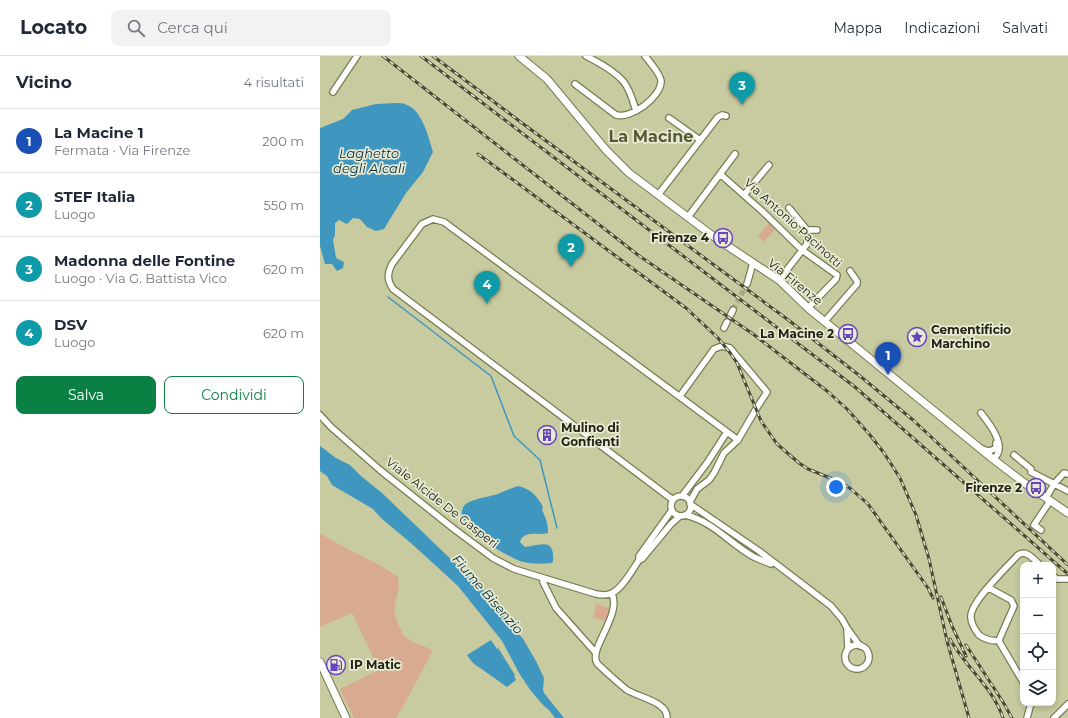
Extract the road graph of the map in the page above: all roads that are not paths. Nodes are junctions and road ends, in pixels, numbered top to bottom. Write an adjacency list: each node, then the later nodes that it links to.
1 (357, 56): 6 (street)
2 (519, 56): 14 (main road, Via Firenze)
3 (586, 56): 7 (street)
4 (644, 56): 7 (street)
5 (575, 84): 7 (street)
6 (333, 92)
7 (636, 111)
8 (726, 116): 10 (street)
9 (669, 118): 10 (street)
10 (700, 140): 14 (street)
11 (735, 154): 13 (street)
12 (769, 165): 15 (street)
13 (720, 174): 15 (street, Via Antonio Pacinotti); 17 (street)
14 (658, 195): 17 (main road, Via Firenze)
15 (744, 195): 20 (street, Via Antonio Pacinotti)
16 (789, 208): 18 (street)
17 (688, 217): 21 (main road, Via Firenze)
18 (807, 230): 19 (street); 20 (street)
19 (817, 230)
20 (802, 250): 23 (street); 25 (street, Via Antonio Pacinotti)
21 (753, 263): 23 (main road, Via Firenze); 24 (street)
22 (850, 271): 27 (street)
23 (779, 280): 25 (main road, Via Firenze)
24 (747, 284)
25 (808, 308): 27 (main road, Via Firenze)
26 (733, 310): 28 (street)
27 (825, 321): 34 (main road, Via Firenze)
28 (727, 322)
29 (680, 396): 32 (street); 33 (street); 46 (street)
30 (320, 414): 55 (street, Viale Alcide De Gasperi)
31 (981, 414): 35 (street)
32 (727, 432): 33 (street); 38 (street)
33 (738, 440): 40 (street)
34 (980, 448): 35 (street); 37 (main road, Via Firenze)
35 (997, 449): 37 (street); 39 (street)
36 (1014, 455): 42 (street)
37 (993, 459): 39 (main road, Via Firenze)
38 (707, 463): 40 (street); 44 (street)
39 (1002, 466): 45 (main road, Via Firenze)
40 (714, 473): 47 (street)
41 (1068, 474): 42 (street)
42 (1054, 484): 43 (street); 45 (street)
43 (1068, 491)
44 (682, 496): 46 (street); 47 (street)
45 (1048, 499): 49 (main road, Via Firenze); 51 (street)
46 (673, 500): 48 (street)
47 (690, 503): 50 (street); 54 (street)
48 (672, 510): 50 (street); 52 (street)
49 (1068, 513)
50 (683, 515): 52 (street); 54 (street)
51 (1041, 530)
52 (639, 560): 59 (street)
53 (1037, 562): 58 (street)
54 (777, 566): 60 (street)
55 (543, 578): 59 (street, Viale Alcide De Gasperi); 64 (street)
56 (1056, 578): 57 (street)
57 (1068, 579)
58 (988, 588): 61 (street); 61 (street)
59 (612, 594): 64 (street)
60 (847, 628): 62 (street); 63 (street)
61 (999, 640): 67 (street)
62 (860, 646): 63 (street); 63 (street)
63 (848, 649)
64 (595, 652): 72 (street)
65 (320, 662): 71 (main road)
66 (320, 673): 70 (main road)
67 (1020, 677)
68 (1068, 704): 74 (street)
69 (1030, 706): 73 (street)
70 (341, 718)
71 (346, 718)
72 (667, 718)
73 (1027, 718)
74 (1054, 718)

